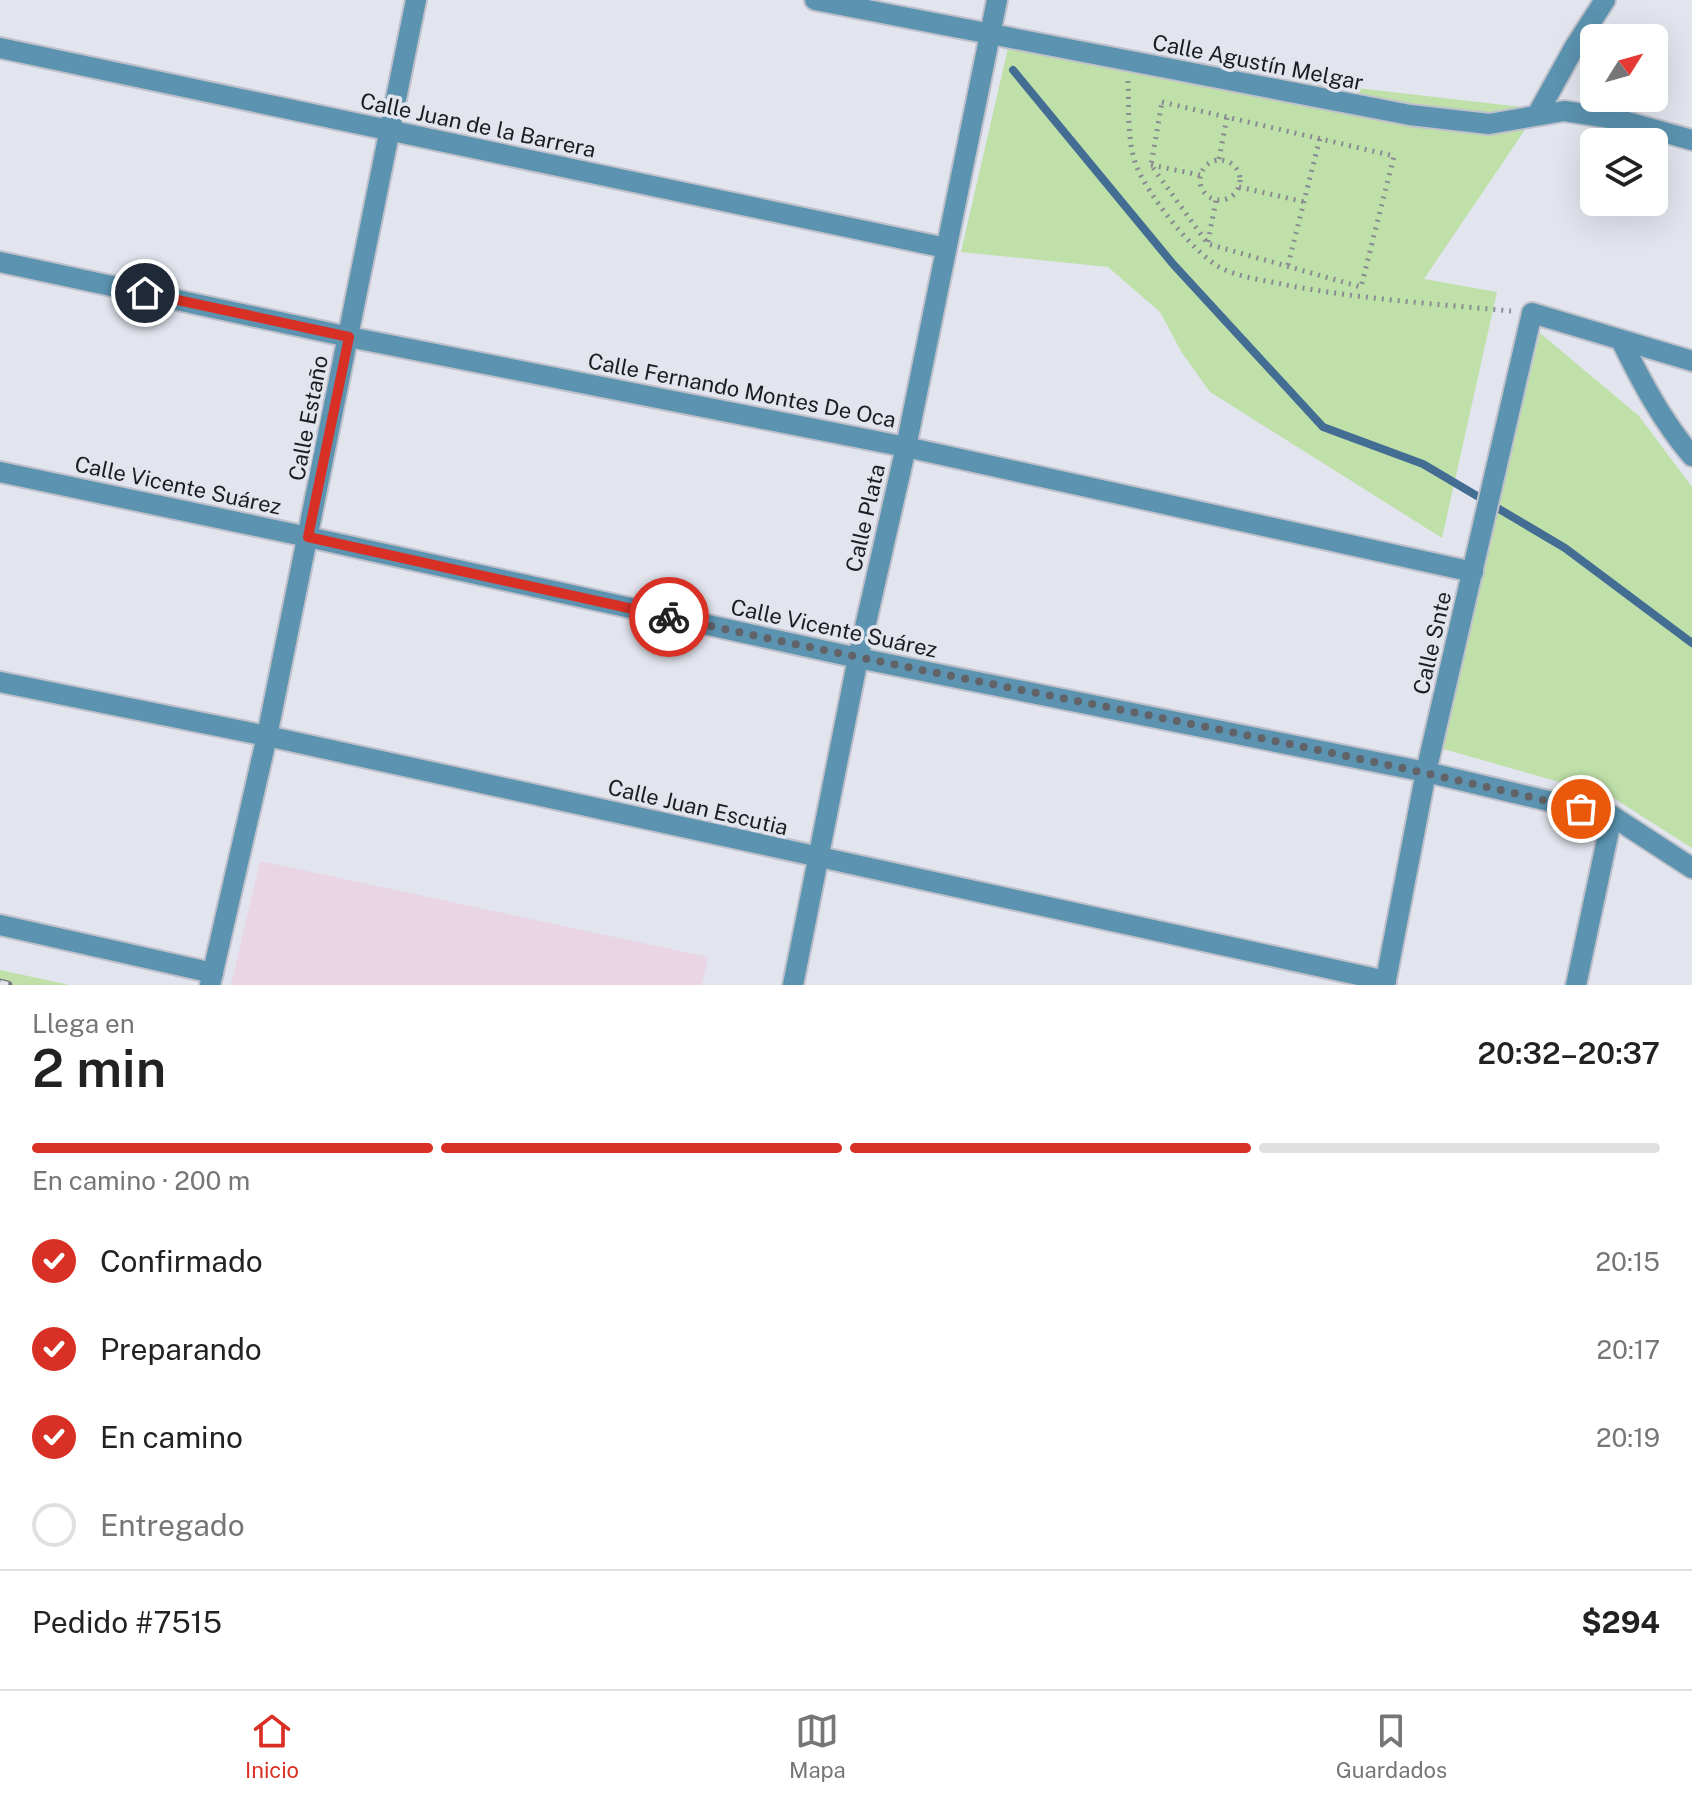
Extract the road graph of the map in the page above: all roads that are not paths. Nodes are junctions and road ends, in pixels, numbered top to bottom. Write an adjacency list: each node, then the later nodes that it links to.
1 (416, 0): 8 (street, Calle Estaño)
2 (815, 0): 5 (street, Calle Agustín Melgar)
3 (997, 0): 5 (street, Calle Plata)
4 (1605, 0): 7 (street)
5 (989, 36): 7 (street, Calle Agustín Melgar); 10 (street, Calle Plata)
6 (0, 48): 8 (street, Calle Juan de la Barrera)
7 (1538, 113): 9 (street, Calle Agustín Melgar)
8 (391, 131): 10 (street, Calle Juan de la Barrera); 12 (street, Calle Estaño)
9 (1692, 140)
10 (946, 248): 15 (street, Calle Plata)
11 (0, 262): 12 (street, Calle Fernando Montes De Oca)
12 (349, 337): 15 (street, Calle Fernando Montes De Oca); 18 (street, Calle Estaño)
13 (1622, 342): 14 (street); 16 (street); 19 (street, Calle Snte)
14 (1692, 361)
15 (906, 447): 19 (street, Calle Fernando Montes De Oca); 20 (street, Calle Plata)
16 (1692, 456)
17 (0, 472): 18 (street, Calle Vicente Suárez)
18 (308, 537): 20 (street, Calle Vicente Suárez); 22 (street, Calle Estaño)
19 (1473, 572): 23 (street, Calle Snte)
20 (858, 658): 23 (street, Calle Vicente Suárez); 25 (street, Calle Plata)
21 (0, 682): 22 (street, Calle Juan Escutia)
22 (267, 736): 25 (street, Calle Juan Escutia); 28 (street, Calle Estaño)
23 (1426, 772): 24 (street, Calle Vicente Suárez); 29 (street, Calle Snte)
24 (1612, 816): 26 (street, Calle Vicente Suárez); 31 (street)
25 (819, 859): 29 (street, Calle Juan Escutia); 30 (street, Calle Plata)
26 (1692, 868)
27 (0, 925): 28 (street)
28 (212, 979)
29 (1386, 983)
30 (793, 985)
31 (1576, 985)

